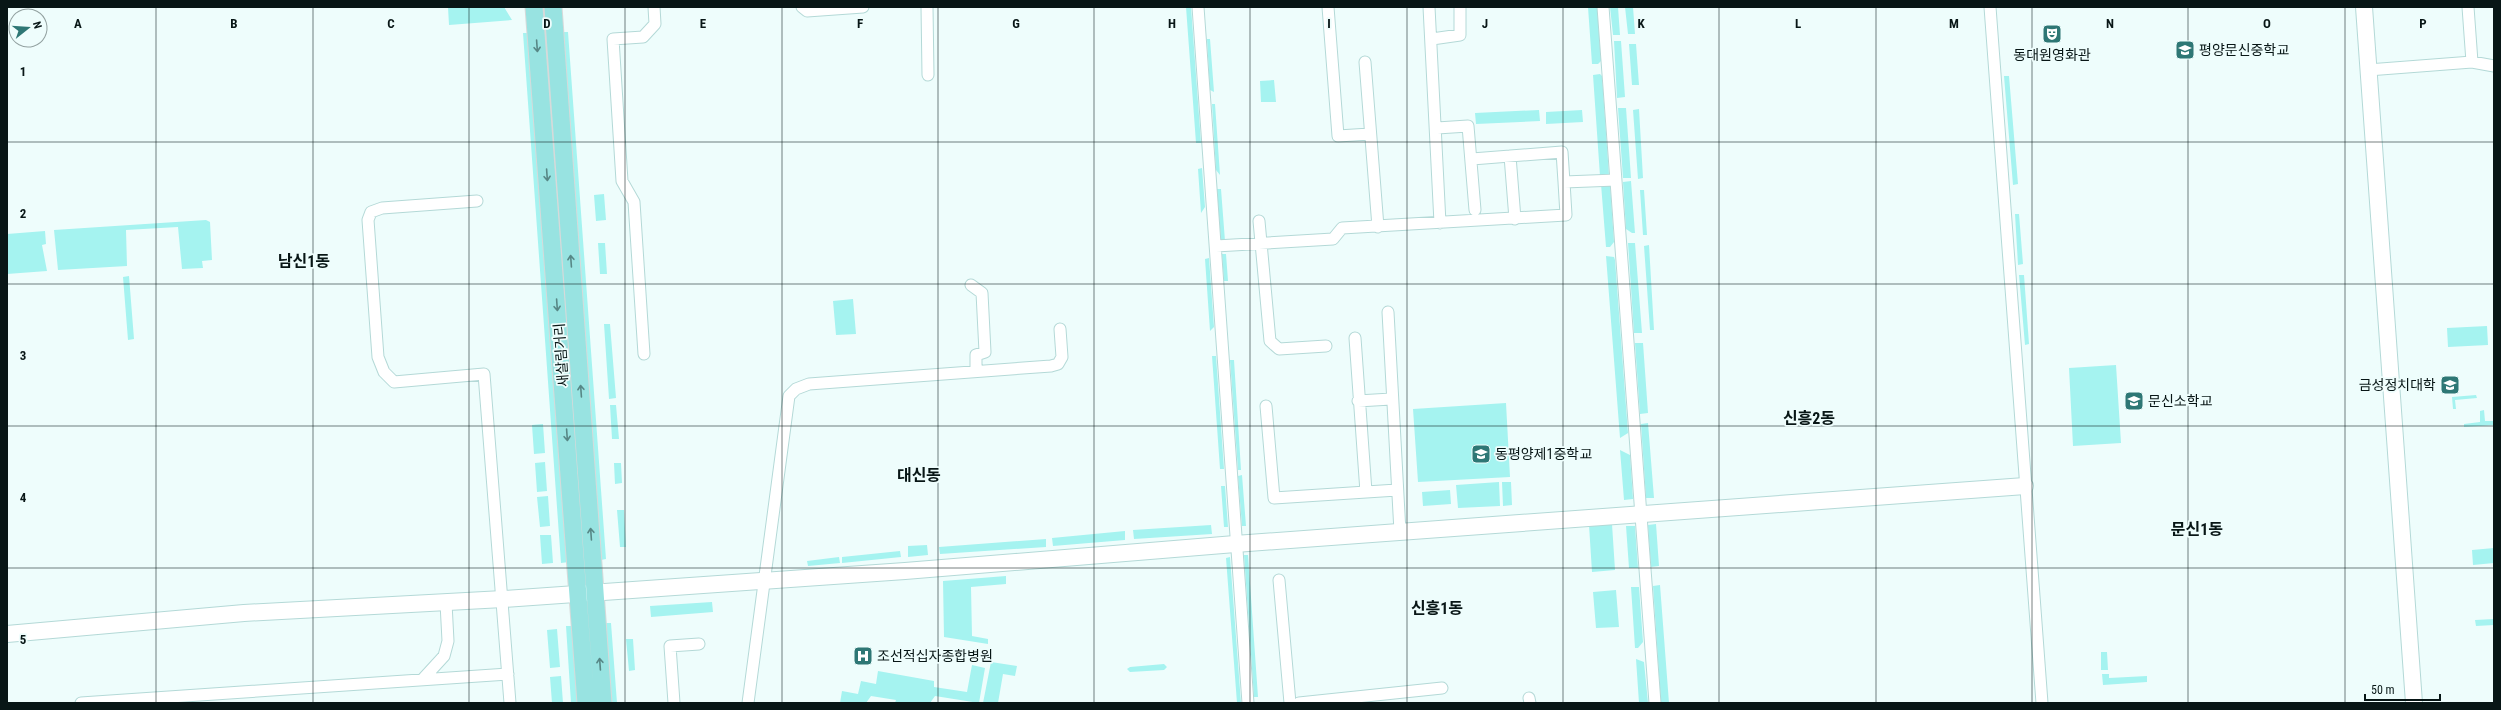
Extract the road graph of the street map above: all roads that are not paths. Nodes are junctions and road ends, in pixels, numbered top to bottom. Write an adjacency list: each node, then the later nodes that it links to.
1 (534, 7): 54 (main road, 새살림거리, one-way to 54)
2 (553, 7): 53 (main road, 새살림거리, one-way to 2)
3 (654, 7): 40 (street)
4 (802, 7): 5 (street)
5 (863, 7)
6 (927, 7): 20 (street)
7 (1198, 7): 34 (street)
8 (1328, 7): 22 (street)
9 (1429, 7): 15 (street)
10 (1460, 7): 15 (street)
11 (1603, 7): 25 (street)
12 (1990, 7): 45 (street)
13 (2364, 7): 19 (street)
14 (2468, 7): 17 (street)
15 (1432, 39): 21 (street)
16 (1365, 62): 22 (street)
17 (2472, 62): 18 (street); 19 (street)
18 (2494, 66)
19 (2368, 70): 74 (street)
20 (928, 75)
21 (1437, 128): 24 (street); 31 (street)
22 (1370, 134): 32 (street)
23 (1510, 156): 24 (street); 26 (street); 29 (street)
24 (1472, 159): 28 (street)
25 (1616, 180): 26 (street); 48 (street)
26 (1564, 182): 29 (street)
27 (477, 202): 55 (street)
28 (1475, 210)
29 (1515, 218): 31 (street)
30 (1259, 221): 33 (street)
31 (1440, 223): 32 (street)
32 (1378, 227): 33 (street)
33 (1261, 244): 34 (street); 39 (street)
34 (1216, 246): 50 (street)
35 (971, 285): 41 (street)
36 (1388, 312): 42 (street)
37 (1060, 329): 41 (street)
38 (1355, 338): 43 (street)
39 (1326, 346)
40 (644, 354)
41 (976, 370): 51 (street)
42 (1391, 399): 43 (street); 46 (street)
43 (1358, 401): 47 (street)
44 (1266, 406): 47 (street)
45 (2025, 486): 48 (street); 73 (street)
46 (1397, 490): 47 (street); 49 (street)
47 (1366, 492)
48 (1640, 514): 49 (street); 72 (street)
49 (1400, 532): 50 (street)
50 (1235, 544): 51 (street); 69 (street)
51 (765, 579): 53 (street); 68 (street)
52 (1279, 580): 70 (street)
53 (596, 592): 54 (street); 66 (main road, 새살림거리, one-way to 53)
54 (578, 593): 55 (street); 65 (main road, 새살림거리)
55 (502, 599): 56 (street); 59 (street)
56 (446, 603): 57 (street); 60 (street)
57 (7, 634)
58 (699, 644): 67 (street)
59 (508, 674): 60 (street); 64 (street)
60 (422, 680): 63 (street)
61 (1442, 688): 62 (street)
62 (1356, 700): 71 (street)
63 (81, 703)
64 (510, 703)
65 (586, 703)
66 (603, 703)
67 (674, 703)
68 (748, 703)
69 (1248, 703)
70 (1290, 703)
71 (1299, 703)
72 (1655, 703)
73 (2042, 703)
74 (2414, 703)

